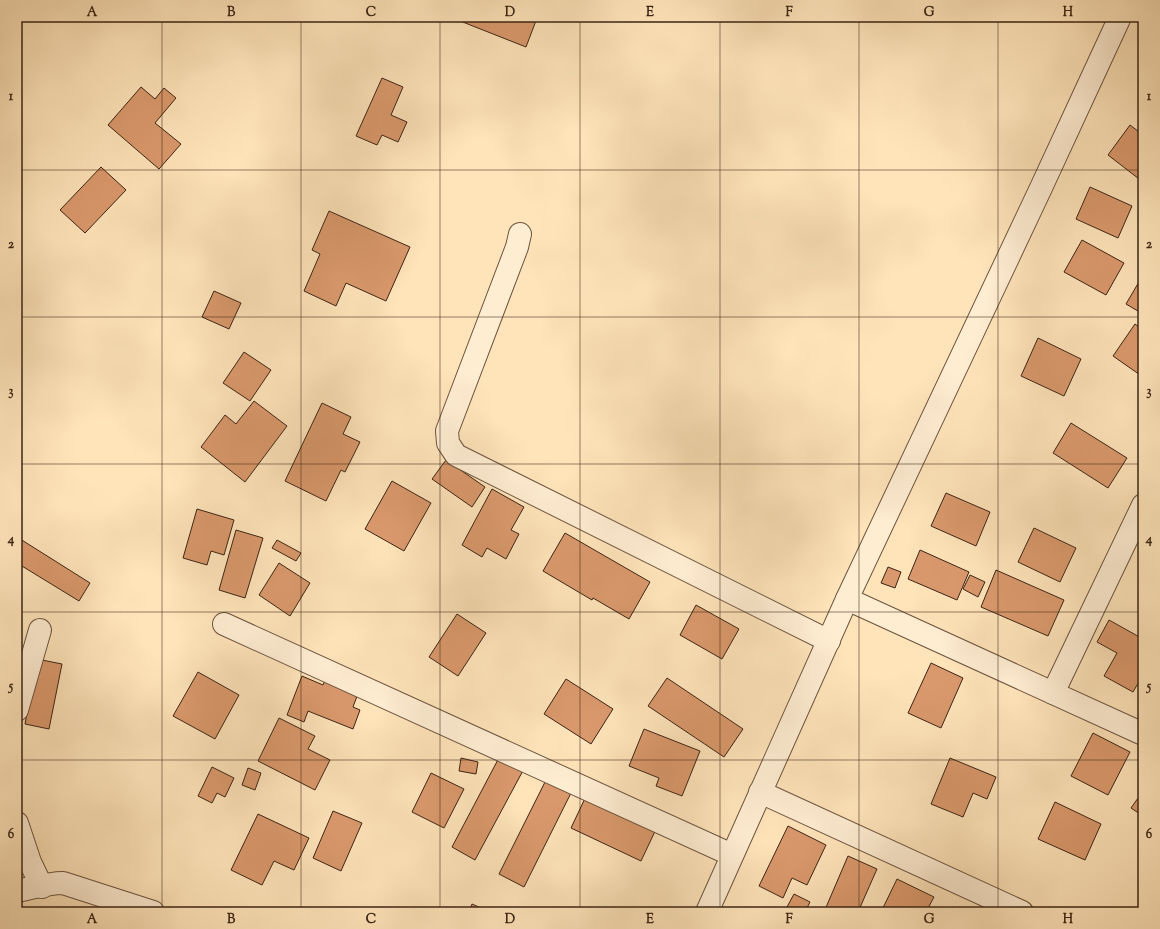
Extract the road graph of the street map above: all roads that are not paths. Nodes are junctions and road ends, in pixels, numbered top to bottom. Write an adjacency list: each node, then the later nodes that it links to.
1 (1120, 17): 4 (street)
2 (520, 234): 7 (street)
3 (1143, 505): 8 (street)
4 (848, 599): 7 (street); 8 (street)
5 (224, 624): 13 (street)
6 (40, 630): 9 (street)
7 (830, 641): 11 (street)
8 (1053, 693): 10 (street)
9 (17, 710)
10 (1143, 734)
11 (760, 792): 13 (street); 18 (street)
12 (17, 823): 14 (street)
13 (732, 855): 17 (street)
14 (42, 887): 15 (street); 16 (street)
15 (17, 891)
16 (153, 912)
17 (707, 912)
18 (1022, 912)

